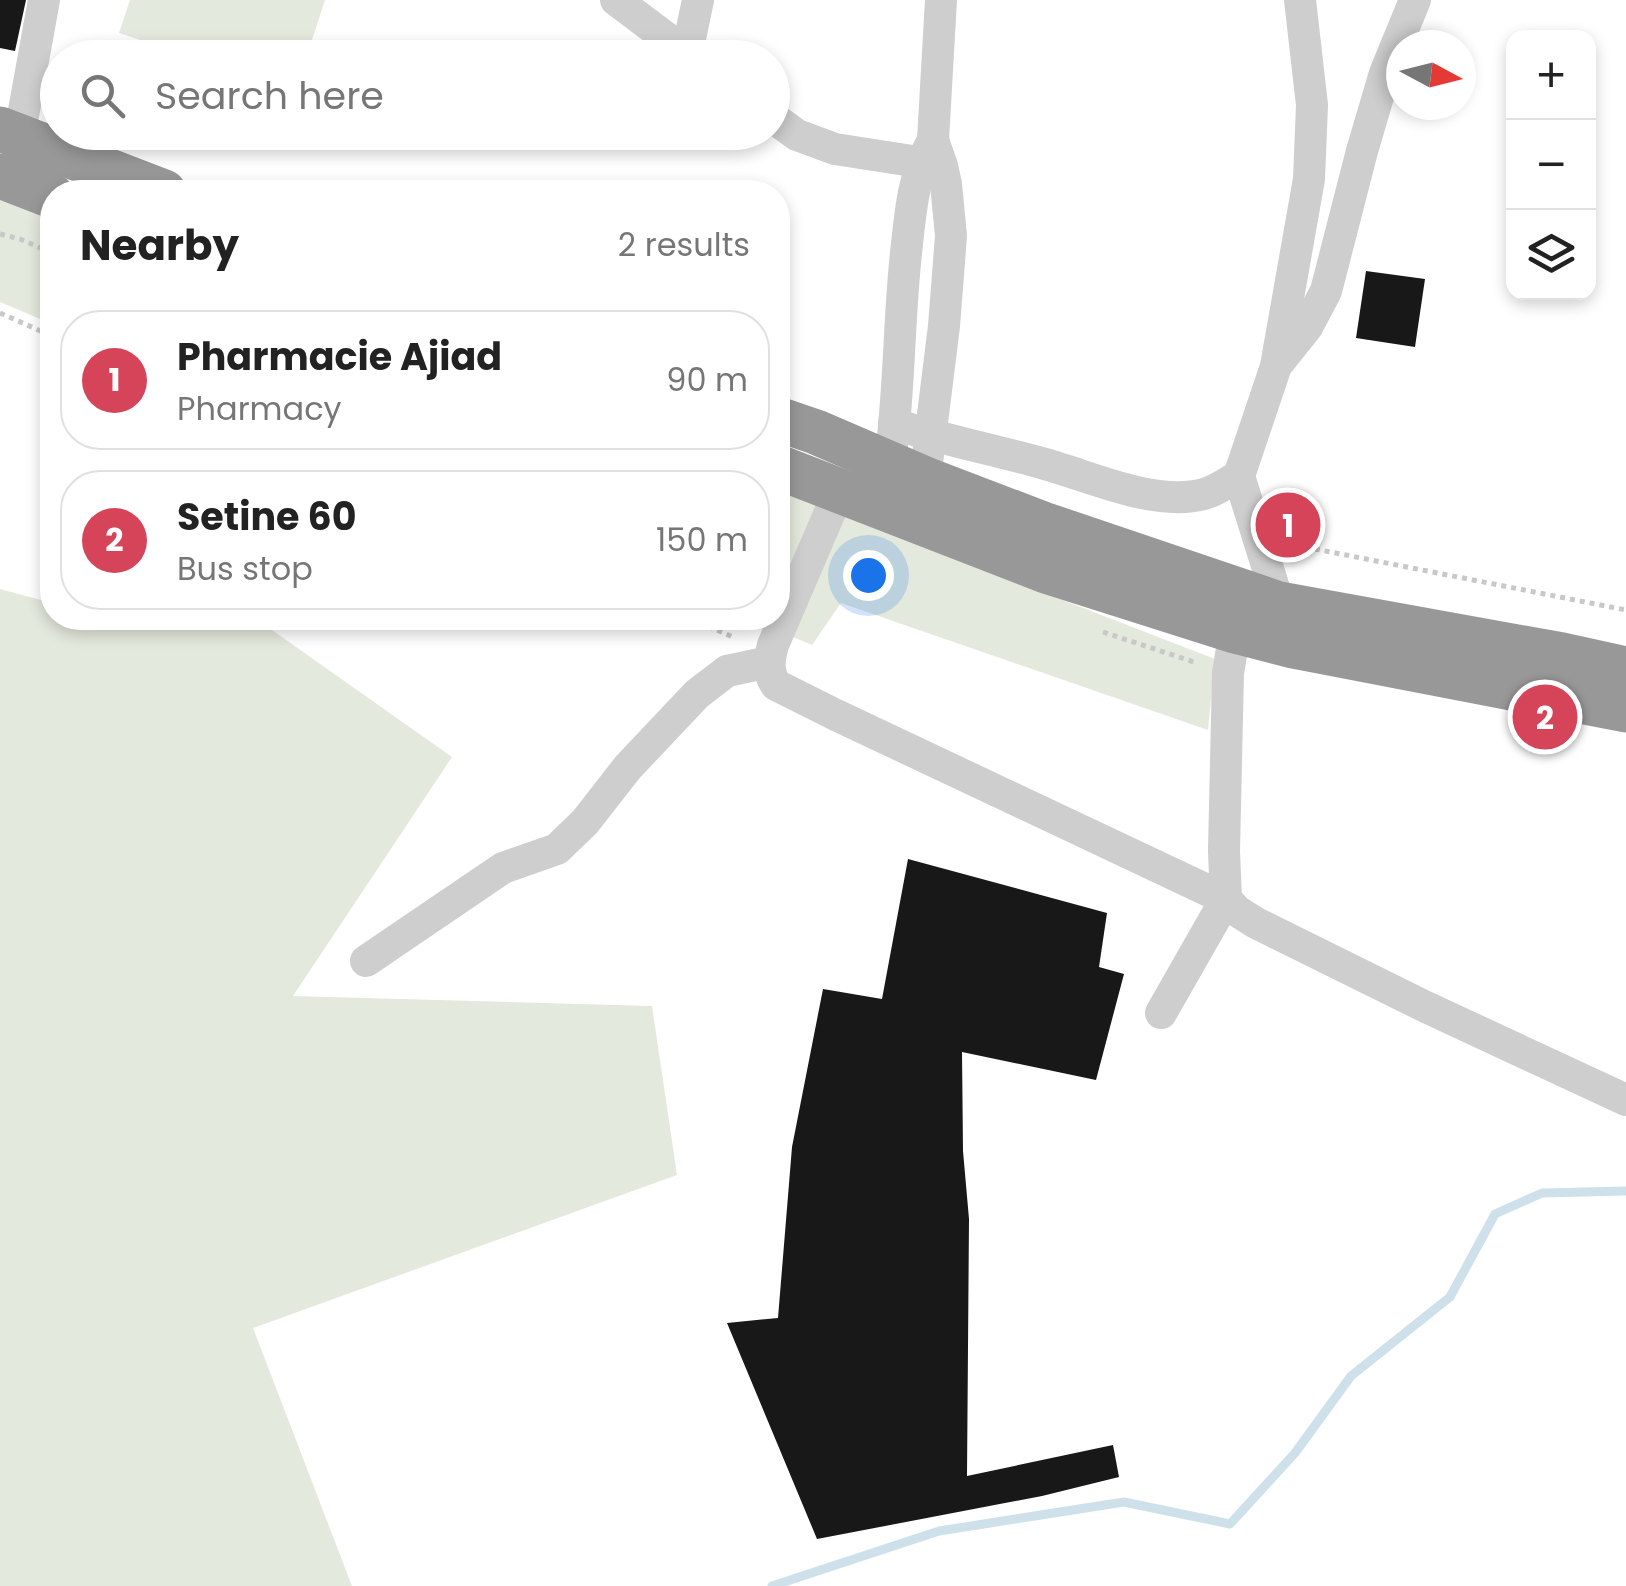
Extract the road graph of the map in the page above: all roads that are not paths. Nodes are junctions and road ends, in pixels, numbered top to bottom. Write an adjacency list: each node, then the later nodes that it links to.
1 (44, 0): 10 (street)
2 (616, 0): 7 (street)
3 (698, 0): 8 (street)
4 (941, 0): 11 (street)
5 (1300, 0): 14 (street)
6 (1415, 0): 14 (street)
7 (670, 40)
8 (692, 40)
9 (790, 130): 11 (street)
10 (6, 148): 12 (highway); 13 (highway)
11 (932, 156): 16 (street); 16 (street)
12 (121, 180)
13 (40, 183)
14 (1276, 366): 18 (street)
15 (790, 423): 16 (highway)
16 (910, 450): 18 (street); 20 (highway)
17 (790, 472): 19 (highway)
18 (1239, 476): 20 (street)
19 (839, 491): 21 (street); 23 (highway)
20 (1279, 604): 25 (highway)
21 (790, 605)
22 (779, 630): 24 (street)
23 (1235, 631): 26 (highway); 27 (street)
24 (769, 662): 27 (street); 28 (street)
25 (1626, 669)
26 (1626, 710)
27 (1226, 900): 29 (street); 30 (street)
28 (366, 961)
29 (1160, 1013)
30 (1626, 1100)

